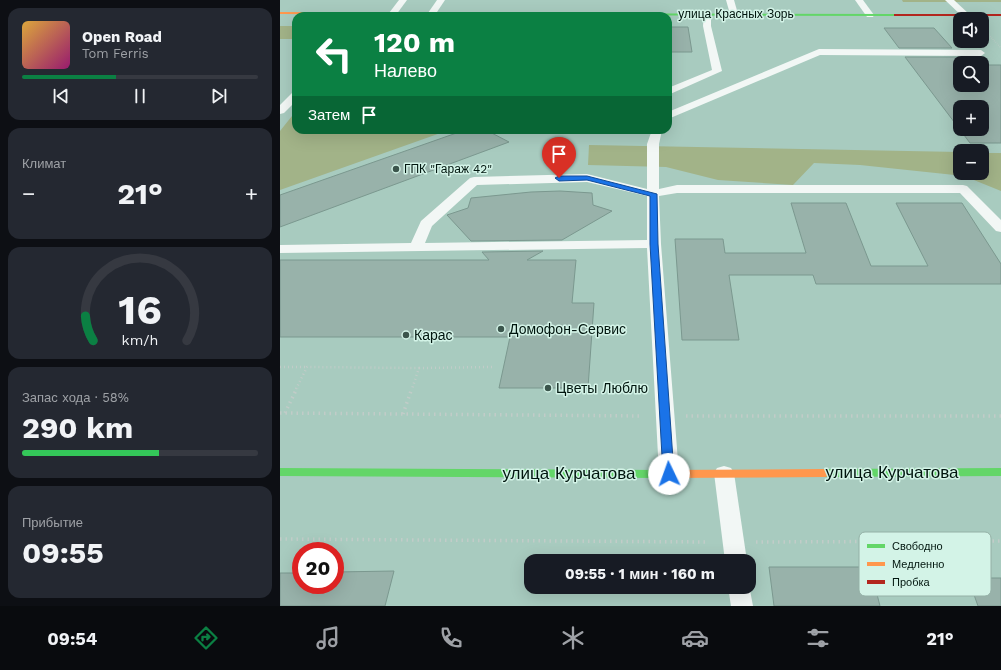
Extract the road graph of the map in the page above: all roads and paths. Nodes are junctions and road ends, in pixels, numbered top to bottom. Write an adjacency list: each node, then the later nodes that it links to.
1 (403, 0): 6 (lane)
2 (441, 0): 7 (lane)
3 (730, 0): 13 (lane)
4 (859, 0): 14 (lane)
5 (949, 0): 8 (lane)
6 (394, 12)
7 (433, 12)
8 (963, 12)
9 (280, 13): 10 (street, улица Красных Зорь)
10 (292, 13)
11 (672, 14): 12 (street, улица Красных Зорь)
12 (707, 14): 13 (street, улица Красных Зорь); 21 (lane)
13 (734, 14): 14 (street, улица Красных Зорь)
14 (870, 15): 15 (street, улица Красных Зорь)
15 (953, 15)
16 (989, 15): 17 (street, улица Красных Зорь)
17 (1001, 15)
18 (989, 35): 19 (path)
19 (1001, 48)
20 (981, 53): 24 (lane)
21 (672, 90)
22 (292, 99): 23 (lane)
23 (280, 111)
24 (672, 113)
25 (656, 134): 26 (lane)
26 (653, 194): 27 (lane); 28 (lane); 29 (lane)
27 (1001, 228)
28 (654, 244): 29 (lane); 38 (lane)
29 (416, 248): 30 (lane)
30 (280, 249)
31 (280, 367): 32 (path)
32 (306, 367): 34 (path); 36 (path)
33 (492, 367): 34 (path)
34 (419, 368): 37 (path)
35 (280, 413): 36 (path)
36 (285, 413): 37 (path)
37 (403, 414): 38 (path)
38 (665, 416): 39 (path); 43 (lane)
39 (1001, 416)
40 (280, 472): 43 (street, улица Курчатова)
41 (1001, 472): 42 (street, улица Курчатова)
42 (724, 473): 43 (street, улица Курчатова); 48 (lane)
43 (669, 474)
44 (280, 539): 48 (path)
45 (991, 541): 46 (path)
46 (1001, 541)
47 (859, 546): 48 (path)
48 (735, 551)
49 (740, 594): 50 (lane)
50 (742, 606)

